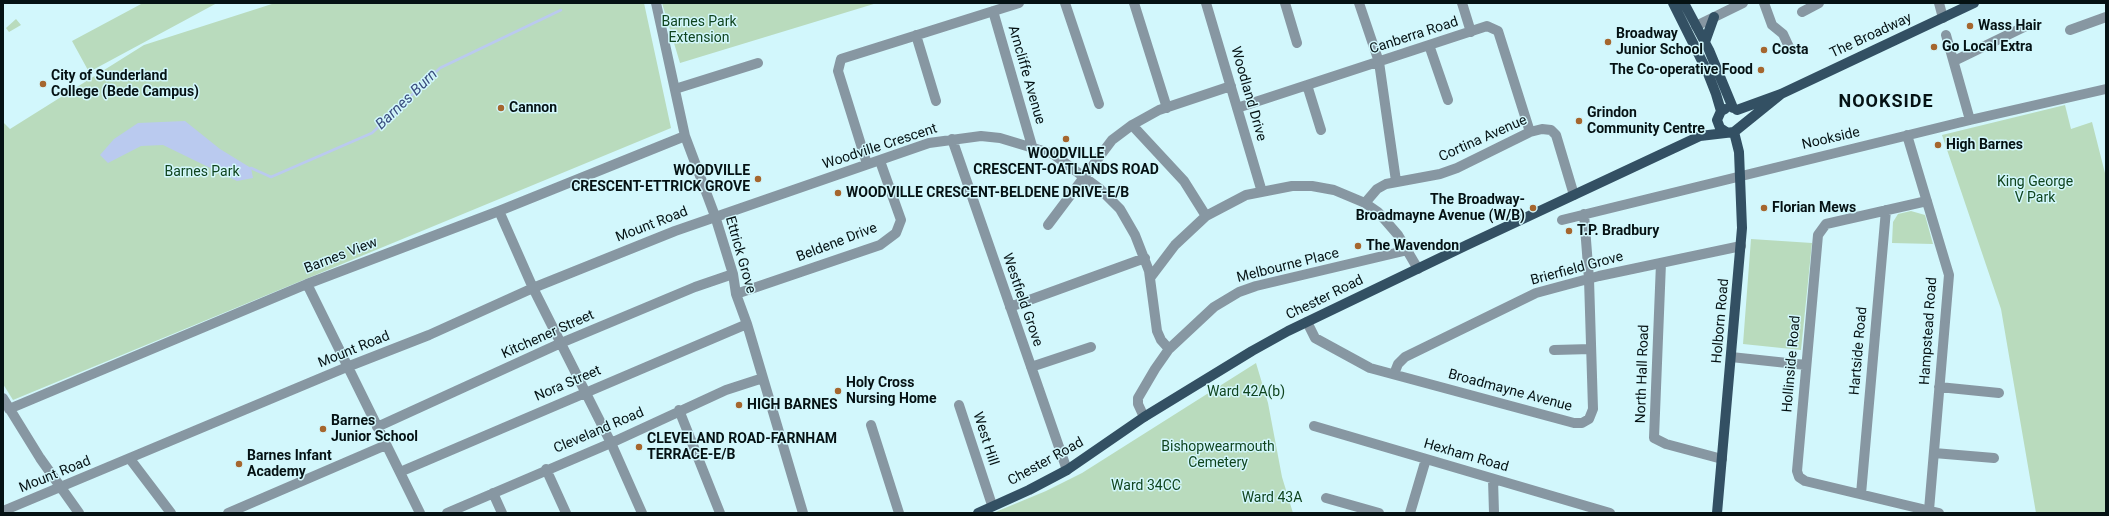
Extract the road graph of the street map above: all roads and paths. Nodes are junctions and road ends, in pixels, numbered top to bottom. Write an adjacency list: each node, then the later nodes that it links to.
1 (656, 3): 36 (street, Ettrick Grove)
2 (1019, 3): 16 (street)
3 (1065, 3): 41 (street)
4 (1134, 3): 42 (street)
5 (1206, 3): 35 (street, Woodland Drive)
6 (1285, 3): 28 (street)
7 (1359, 3): 32 (street)
8 (1462, 3): 24 (street)
9 (1673, 3): 45 (main road)
10 (1684, 3): 21 (main road)
11 (1743, 3): 18 (street)
12 (1764, 3): 30 (street)
13 (1819, 3): 17 (street)
14 (1939, 3): 20 (street)
15 (1974, 3): 20 (main road, The Broadway)
16 (993, 11): 25 (street); 55 (street, Arncliffe Avenue)
17 (1802, 12)
18 (1714, 17): 21 (street); 27 (main road)
19 (2106, 17): 23 (street)
20 (1943, 18): 38 (main road, The Broadway)
21 (1696, 26): 27 (main road)
22 (2026, 26): 31 (street)
23 (2070, 30)
24 (1471, 32): 29 (street, Canberra Road); 50 (street, Canberra Road)
25 (916, 35): 40 (street); 57 (street)
26 (1946, 35): 31 (street)
27 (1705, 42): 44 (main road)
28 (1297, 43)
29 (1429, 45): 32 (street, Canberra Road); 39 (street)
30 (1789, 47)
31 (1954, 61): 46 (street)
32 (1379, 62): 34 (street, Canberra Road); 60 (street)
33 (758, 63): 36 (street)
34 (1307, 85): 43 (street, Canberra Road); 48 (street)
35 (1231, 86): 42 (street); 43 (street, Woodland Drive)
36 (675, 89): 52 (street, Ettrick Grove)
37 (2106, 89): 46 (street, Nookside)
38 (1781, 94): 44 (main road, The Broadway); 49 (main road, The Broadway)
39 (1448, 100)
40 (936, 102)
41 (1099, 104)
42 (1167, 108): 47 (street)
43 (1237, 108): 61 (street, Woodland Drive)
44 (1735, 109): 45 (main road, The Broadway); 49 (main road)
45 (1719, 116): 49 (main road); 53 (main road, Chester Road)
46 (1970, 120): 51 (street, Nookside)
47 (1132, 125): 59 (street); 69 (street)
48 (1321, 130)
49 (1733, 130): 53 (main road, Chester Road); 58 (main road, Holborn Road)
50 (1530, 132): 60 (street, Cortina Avenue); 62 (street, Cortina Avenue)
51 (1908, 135): 58 (street, Nookside); 63 (street, Hampstead Road)
52 (685, 136): 66 (street, Barnes View); 68 (street, Ettrick Grove)
53 (1700, 136): 62 (main road, Chester Road)
54 (952, 139): 55 (street, Woodville Crescent); 56 (street, Woodville Crescent); 85 (street, Westfield Grove)
55 (1032, 146): 59 (street, Woodville Crescent)
56 (880, 161): 57 (street, Woodville Crescent); 84 (street, Beldene Drive)
57 (867, 164): 68 (street, Woodville Crescent)
58 (1741, 175): 67 (street, Nookside); 72 (main road, Holborn Road)
59 (1085, 177): 71 (street); 74 (street, Woodville Crescent)
60 (1396, 182): 64 (street, Cortina Avenue)
61 (1262, 192): 64 (street); 69 (street)
62 (1574, 195): 77 (main road, Chester Road)
63 (1927, 201): 65 (street, Hollinside Road); 99 (street, Hampstead Road)
64 (1365, 203): 73 (street)
65 (1886, 210): 94 (street, Hollinside Road); 123 (street, Hartside Road)
66 (498, 211): 82 (street, Barnes View); 83 (street)
67 (1584, 214): 70 (street, Nookside); 75 (street, Broadmayne Avenue)
68 (715, 216): 78 (street, Ettrick Grove); 83 (street, Mount Road)
69 (1206, 216): 80 (street)
70 (1562, 220)
71 (1048, 225)
72 (1741, 246): 76 (street, Brierfield Grove); 93 (main road, Holborn Road)
73 (1408, 250): 77 (street); 90 (street, Melbourne Place)
74 (1144, 258): 80 (street, Woodville Crescent); 85 (street)
75 (1587, 263): 79 (street); 81 (street, Broadmayne Avenue)
76 (1661, 263): 79 (street, Brierfield Grove); 116 (street, North Hall Road)
77 (1418, 269): 86 (main road, Chester Road)
78 (733, 274): 84 (street, Ettrick Grove); 88 (street, Kitchener Street)
79 (1599, 276): 81 (street, Brierfield Grove)
80 (1150, 278): 90 (street, Woodville Crescent)
81 (1586, 283): 91 (street, Broadmayne Avenue); 97 (street, Brierfield Grove)
82 (307, 284): 95 (street); 104 (street, Barnes View)
83 (533, 288): 88 (street); 95 (street, Mount Road)
84 (736, 294): 87 (street, Ettrick Grove)
85 (1010, 307): 96 (street, Westfield Grove)
86 (1307, 322): 97 (street, Broadmayne Avenue); 106 (main road, Chester Road)
87 (747, 324): 98 (street, Ettrick Grove); 100 (street, Nora Street)
88 (562, 344): 100 (street); 109 (street, Kitchener Street)
89 (1091, 347): 96 (street)
90 (1169, 349): 106 (street)
91 (1591, 349): 92 (street); 97 (street, Broadmayne Avenue)
92 (1554, 350)
93 (1731, 357): 94 (street); 116 (main road, Holborn Road)
94 (1806, 365): 123 (street, Hollinside Road)
95 (347, 367): 109 (street); 114 (street, Mount Road)
96 (1030, 367): 118 (street, Westfield Grove)
97 (1394, 374)
98 (763, 378): 105 (street, Cleveland Road); 138 (street, Ettrick Grove)
99 (1939, 387): 101 (street); 112 (street, Hampstead Road)
100 (585, 392): 110 (street); 119 (street, Nora Street)
101 (1999, 393)
102 (3, 398): 104 (street)
103 (958, 404): 125 (street, West Hill)
104 (9, 409): 121 (street)
105 (679, 410): 110 (street, Cleveland Road); 137 (street)
106 (1144, 417): 118 (main road, Chester Road)
107 (871, 426): 139 (street)
108 (1314, 426): 115 (street, Hexham Road)
109 (377, 427): 111 (street)
110 (611, 442): 117 (street, Cleveland Road); 136 (street)
111 (386, 445): 119 (street); 131 (street)
112 (1934, 453): 113 (street); 127 (street, Hampstead Road)
113 (1994, 458)
114 (130, 459): 121 (street, Mount Road); 130 (street)
115 (1426, 459): 120 (street, Hexham Road); 142 (street)
116 (1722, 459): 145 (main road, Holborn Road)
117 (546, 469): 122 (street, Cleveland Road); 135 (street)
118 (1067, 470): 125 (main road, Chester Road)
119 (400, 472): 132 (street)
120 (1493, 478): 143 (street); 144 (street, Hexham Road)
121 (61, 487): 128 (street, Mount Road); 129 (street)
122 (493, 493): 133 (street, Cleveland Road); 134 (street)
123 (1861, 494): 126 (street, Hollinside Road)
124 (1326, 498): 141 (street)
125 (992, 505): 140 (main road, Chester Road)
126 (1906, 509): 127 (street, Hollinside Road)
127 (1929, 510): 146 (street, Hollinside Road)
128 (3, 511)
129 (79, 513)
130 (171, 513)
131 (228, 513)
132 (420, 513)
133 (447, 513)
134 (502, 513)
135 (566, 513)
136 (642, 513)
137 (720, 513)
138 (803, 513)
139 (899, 513)
140 (978, 513)
141 (1379, 513)
142 (1410, 513)
143 (1494, 513)
144 (1610, 513)
145 (1717, 513)
146 (1940, 513)

